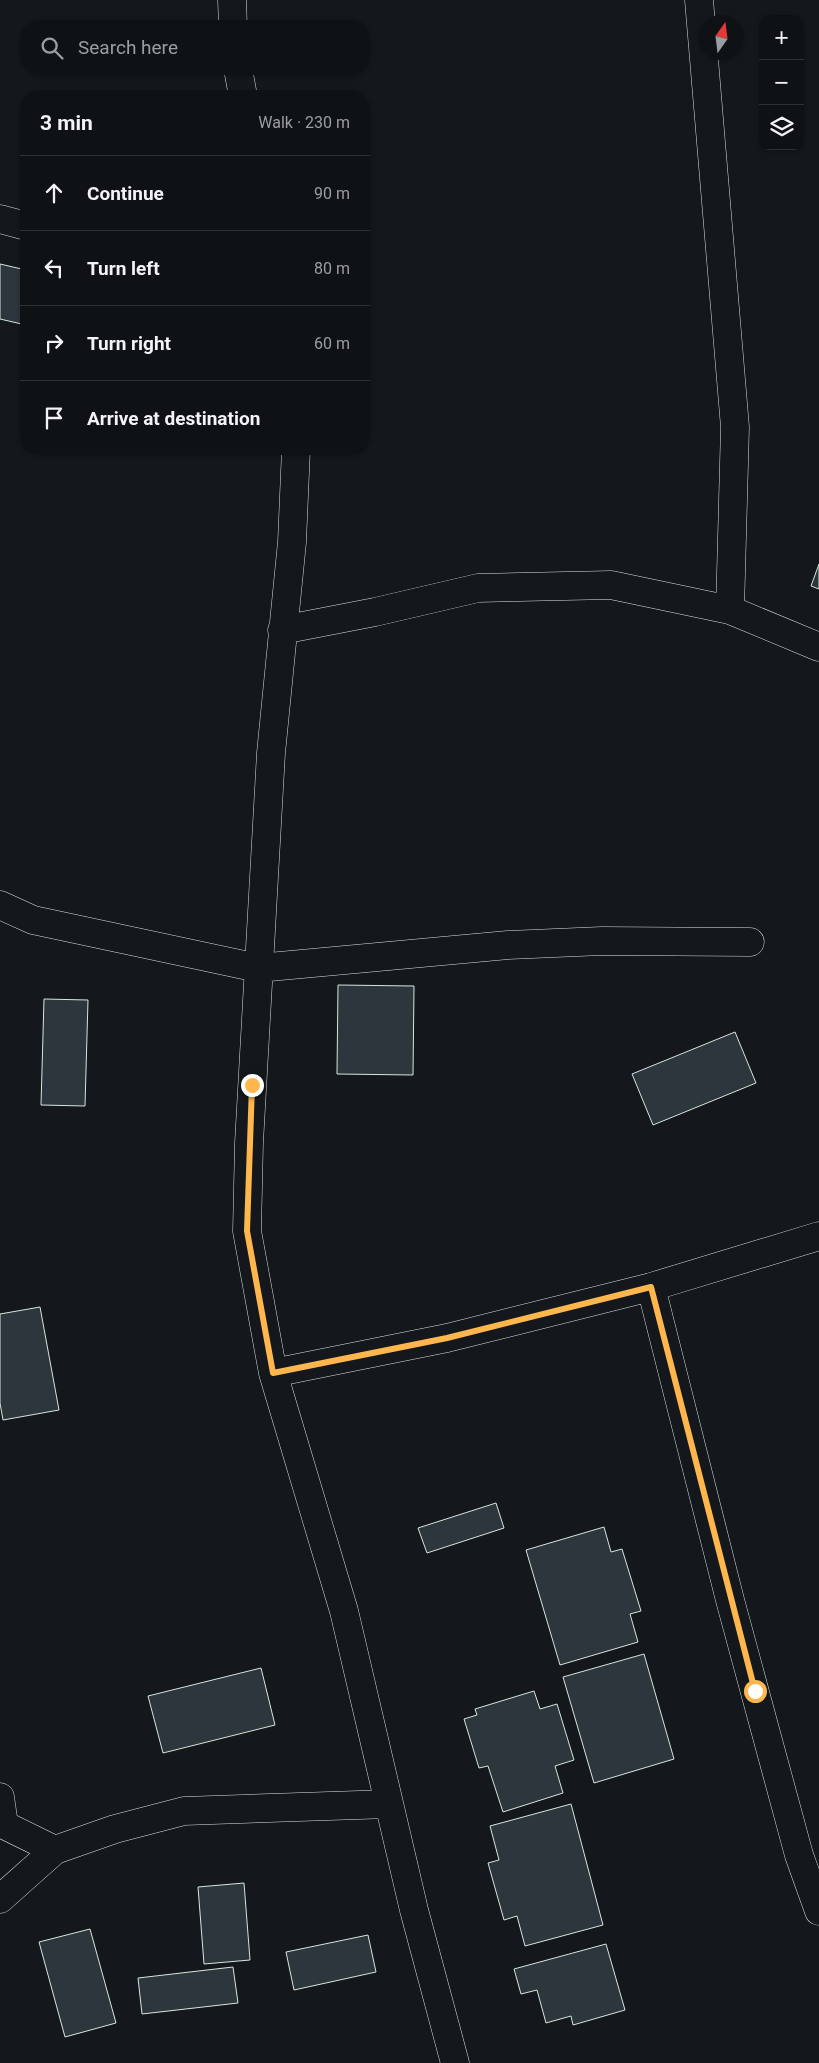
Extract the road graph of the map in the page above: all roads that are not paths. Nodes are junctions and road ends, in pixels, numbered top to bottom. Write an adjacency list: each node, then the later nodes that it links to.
1 (232, 0): 3 (street)
2 (699, 0): 9 (street)
3 (234, 20)
4 (239, 75): 5 (street)
5 (242, 90)
6 (0, 219): 7 (street)
7 (20, 224)
8 (296, 455): 10 (street)
9 (730, 610): 10 (street); 11 (street)
10 (282, 630): 14 (street)
11 (819, 647)
12 (0, 905): 14 (street)
13 (750, 942): 14 (street)
14 (258, 968): 17 (street)
15 (819, 1236): 16 (street)
16 (651, 1287): 17 (street); 23 (street)
17 (273, 1373): 19 (street)
18 (0, 1797): 20 (street)
19 (389, 1804): 21 (street); 24 (street)
20 (2, 1824): 21 (street)
21 (55, 1850): 22 (street)
22 (0, 1899)
23 (819, 1910)
24 (454, 2063)

